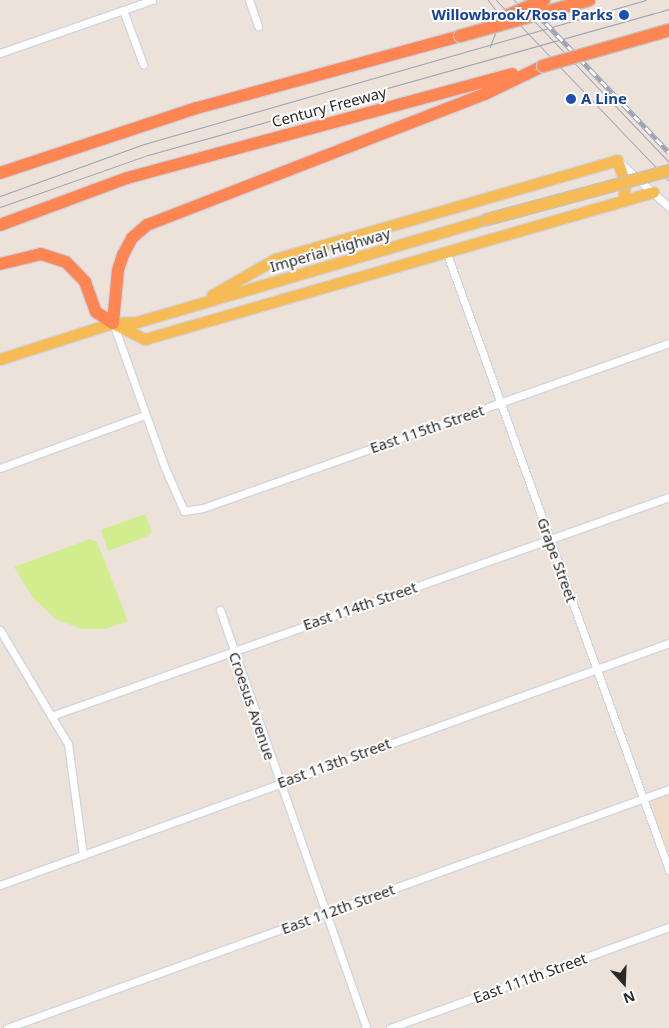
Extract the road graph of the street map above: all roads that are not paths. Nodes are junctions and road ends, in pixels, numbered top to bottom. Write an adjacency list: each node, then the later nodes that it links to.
1 (152, 0): 5 (street)
2 (249, 0): 6 (street)
3 (544, 0): 8 (highway, bridge)
4 (589, 0): 8 (highway, bridge)
5 (123, 10): 9 (street); 10 (street)
6 (258, 26)
7 (669, 30): 11 (highway, Century Freeway, bridge)
8 (460, 36): 15 (highway)
9 (0, 53)
10 (143, 64)
11 (502, 81): 20 (highway, Century Freeway); 24 (highway)
12 (617, 160): 17 (street); 18 (main road); 23 (main road)
13 (669, 162): 16 (main road, bridge)
14 (669, 170): 16 (main road, Imperial Highway, bridge)
15 (0, 173)
16 (636, 178): 23 (main road, Imperial Highway, bridge)
17 (653, 192): 18 (main road); 19 (street)
18 (623, 201): 21 (main road)
19 (669, 207)
20 (0, 225)
21 (446, 251): 24 (main road); 27 (street, Grape Street)
22 (0, 264): 24 (highway)
23 (195, 304): 24 (main road, Imperial Highway)
24 (113, 323): 26 (main road, Imperial Highway); 28 (street)
25 (669, 343): 27 (street, East 115th Street)
26 (0, 359)
27 (501, 404): 28 (street, East 115th Street); 31 (street, Grape Street)
28 (145, 415): 29 (street)
29 (0, 468)
30 (669, 497): 31 (street, East 114th Street)
31 (550, 541): 35 (street, East 114th Street); 36 (street, Grape Street)
32 (220, 610): 35 (street, Croesus Avenue)
33 (0, 630): 37 (street)
34 (669, 643): 36 (street, East 113th Street)
35 (233, 650): 37 (street, East 114th Street); 38 (street, Croesus Avenue)
36 (596, 669): 38 (street, East 113th Street); 40 (street, Grape Street)
37 (51, 716): 41 (street)
38 (279, 782): 41 (street, East 113th Street); 44 (street, Croesus Avenue)
39 (669, 789): 40 (street, East 112th Street)
40 (644, 799): 42 (street, Grape Street); 44 (street, East 112th Street)
41 (83, 855): 43 (street, East 113th Street)
42 (669, 870)
43 (0, 885)
44 (326, 914): 46 (street, East 112th Street); 47 (street, Croesus Avenue)
45 (669, 927): 48 (street, East 111th Street)
46 (7, 1028)
47 (366, 1028)
48 (390, 1028)

